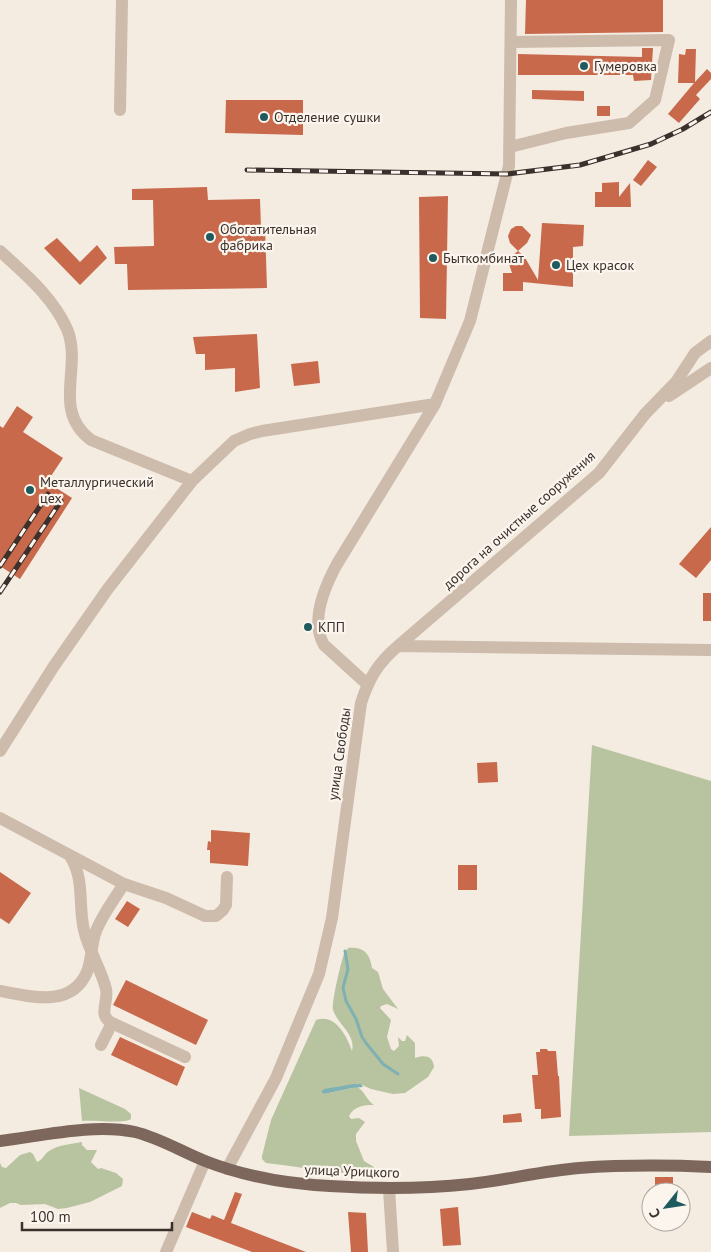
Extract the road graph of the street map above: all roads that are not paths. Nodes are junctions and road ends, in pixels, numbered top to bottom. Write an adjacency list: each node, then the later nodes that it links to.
1 (122, 0): 4 (street)
2 (511, 0): 3 (street)
3 (511, 42): 5 (street); 5 (street)
4 (120, 110)
5 (510, 147): 9 (street)
6 (0, 252): 11 (street)
7 (711, 341): 10 (street, дорога на очистные сооружения)
8 (711, 368): 10 (street)
9 (435, 404): 11 (street); 14 (street)
10 (645, 414): 12 (street, дорога на очистные сооружения)
11 (192, 481): 15 (street)
12 (398, 646): 13 (street); 14 (street, улица Свободы)
13 (711, 650)
14 (367, 684): 28 (street, улица Свободы)
15 (0, 751)
16 (0, 818): 17 (street)
17 (70, 856): 19 (street); 20 (street)
18 (227, 877): 19 (street)
19 (124, 884): 20 (street)
20 (92, 954): 21 (street); 22 (street)
21 (0, 991)
22 (112, 1023): 23 (street); 24 (street)
23 (101, 1045)
24 (185, 1057)
25 (0, 1141): 26 (main road, улица Урицкого)
26 (205, 1161): 28 (main road, улица Урицкого); 30 (street)
27 (711, 1167): 29 (main road, улица Урицкого)
28 (227, 1169): 29 (main road, улица Урицкого)
29 (389, 1189): 31 (street)
30 (166, 1252)
31 (393, 1252)

